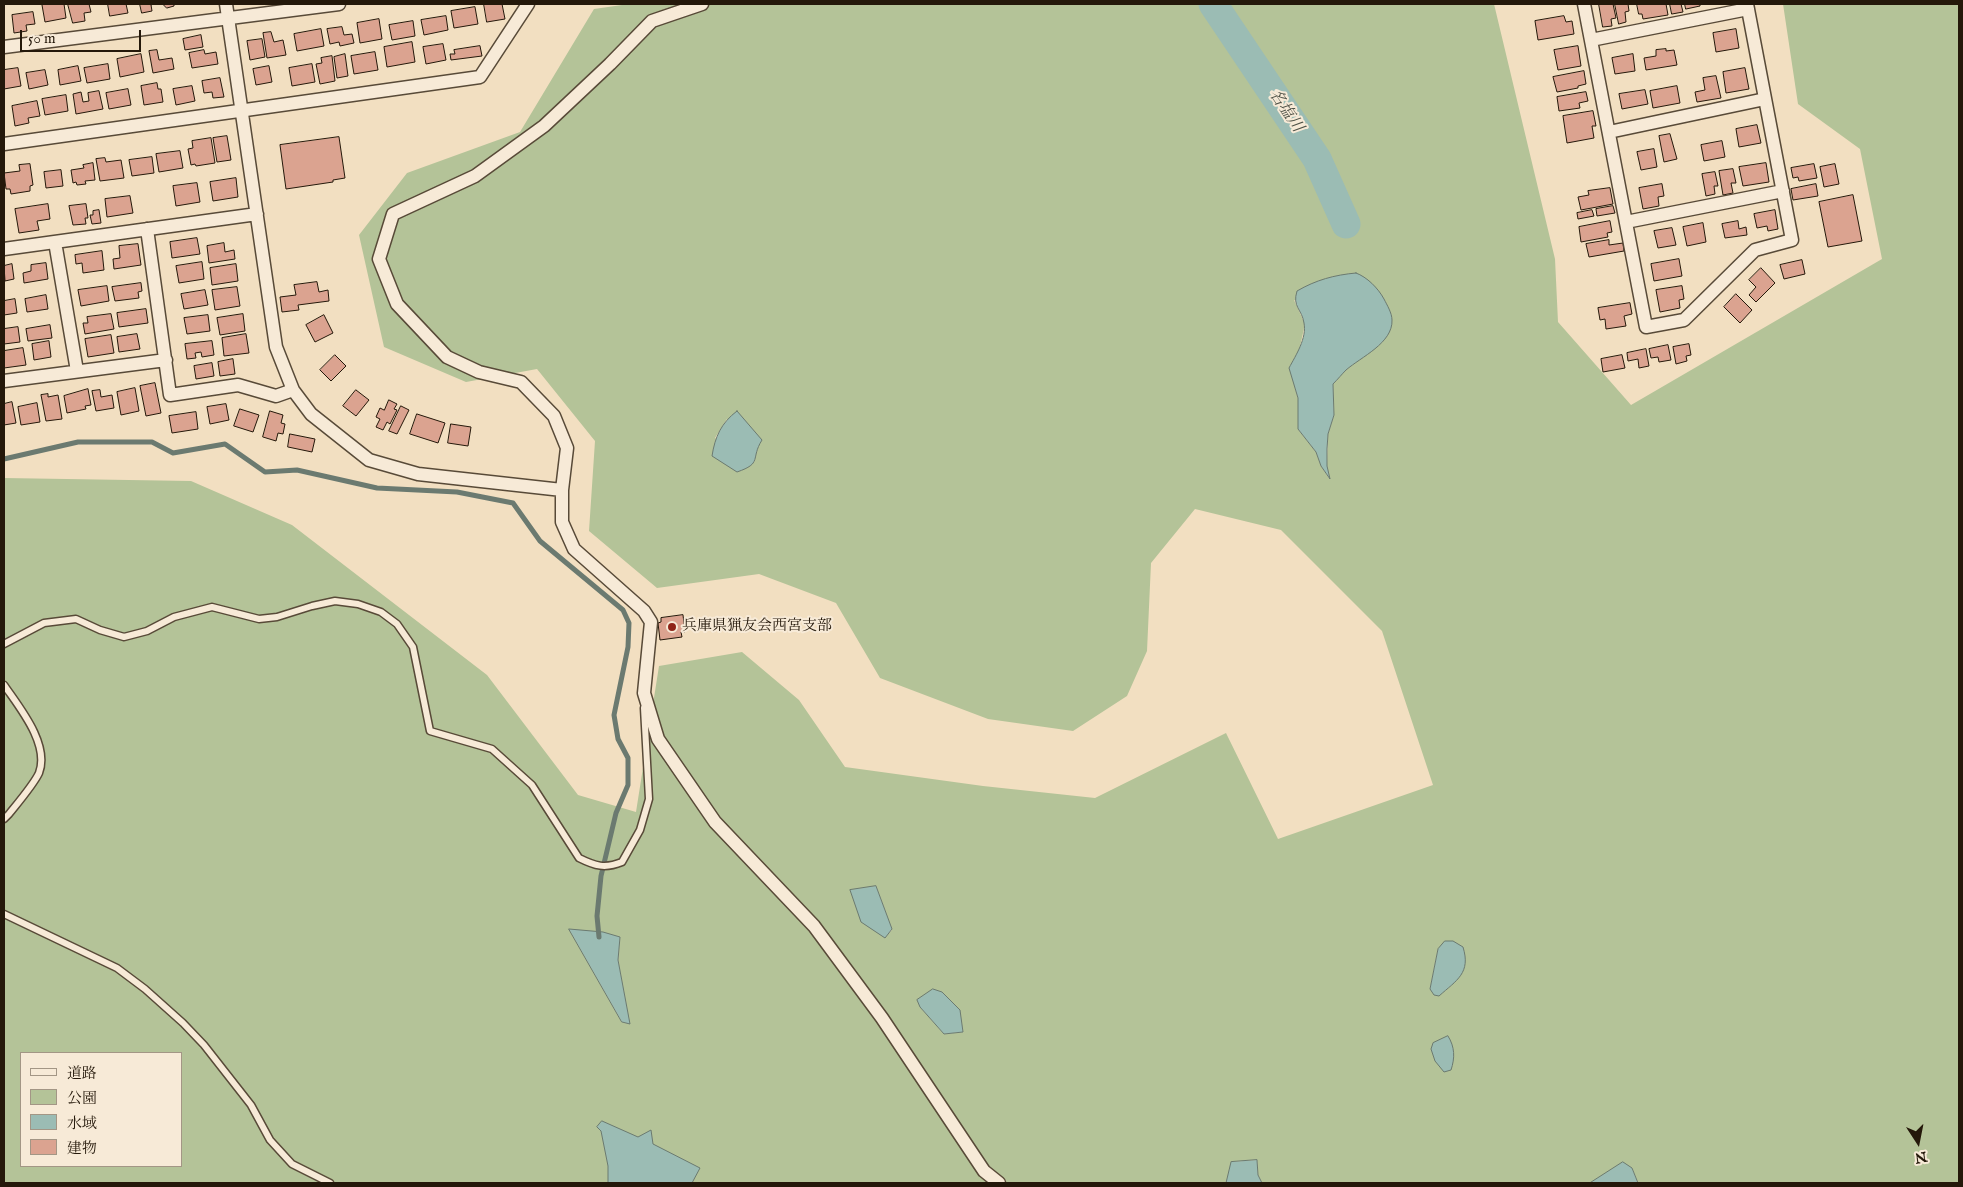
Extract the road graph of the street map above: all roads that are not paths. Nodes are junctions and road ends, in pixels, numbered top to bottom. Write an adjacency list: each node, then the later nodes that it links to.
1 (226, 4): 7 (street)
2 (339, 4): 7 (street)
3 (528, 4): 11 (street)
4 (702, 4): 24 (street)
5 (1584, 4): 8 (street)
6 (1747, 7): 8 (street); 10 (street)
7 (229, 19): 9 (street); 11 (street)
8 (1591, 40): 12 (street)
9 (4, 47)
10 (1765, 99): 12 (street); 14 (street)
11 (242, 111): 13 (street); 15 (street)
12 (1609, 132): 16 (street)
13 (4, 144)
14 (1782, 191): 16 (street); 16 (street)
15 (257, 214): 17 (street); 23 (street)
16 (1626, 222)
17 (147, 229): 18 (street); 20 (street)
18 (55, 242): 19 (street); 21 (street)
19 (4, 249)
20 (166, 360): 21 (street); 23 (street)
21 (77, 371): 22 (street)
22 (4, 381)
23 (293, 390): 24 (street)
24 (562, 490): 27 (street)
25 (4, 644): 27 (lane)
26 (4, 685): 28 (lane)
27 (644, 693): 31 (street)
28 (4, 819)
29 (4, 914): 30 (lane)
30 (330, 1183)
31 (999, 1183)

